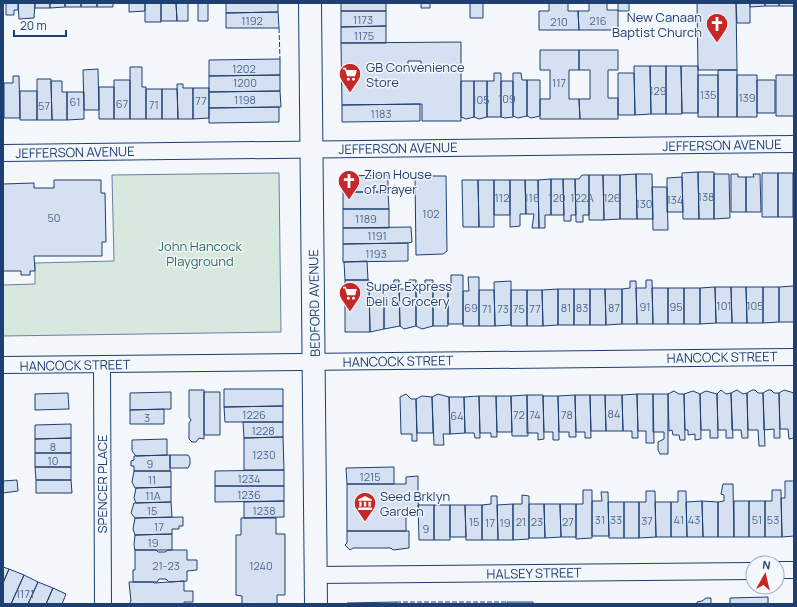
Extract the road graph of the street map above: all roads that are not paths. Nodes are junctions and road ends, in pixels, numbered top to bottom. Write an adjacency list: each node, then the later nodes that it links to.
1 (310, 3): 3 (main road, BEDFORD AVENUE)
2 (794, 144): 3 (street, JEFFERSON AVENUE)
3 (312, 149): 4 (street, JEFFERSON AVENUE); 6 (main road, BEDFORD AVENUE)
4 (3, 153)
5 (794, 357): 6 (street, HANCOCK STREET)
6 (314, 362): 7 (street, HANCOCK STREET); 10 (main road, BEDFORD AVENUE)
7 (102, 364): 8 (street, HANCOCK STREET); 11 (street, SPENCER PLACE)
8 (3, 365)
9 (745, 571): 10 (street, HALSEY STREET)
10 (316, 575): 12 (main road, BEDFORD AVENUE)
11 (103, 604)
12 (316, 604)

